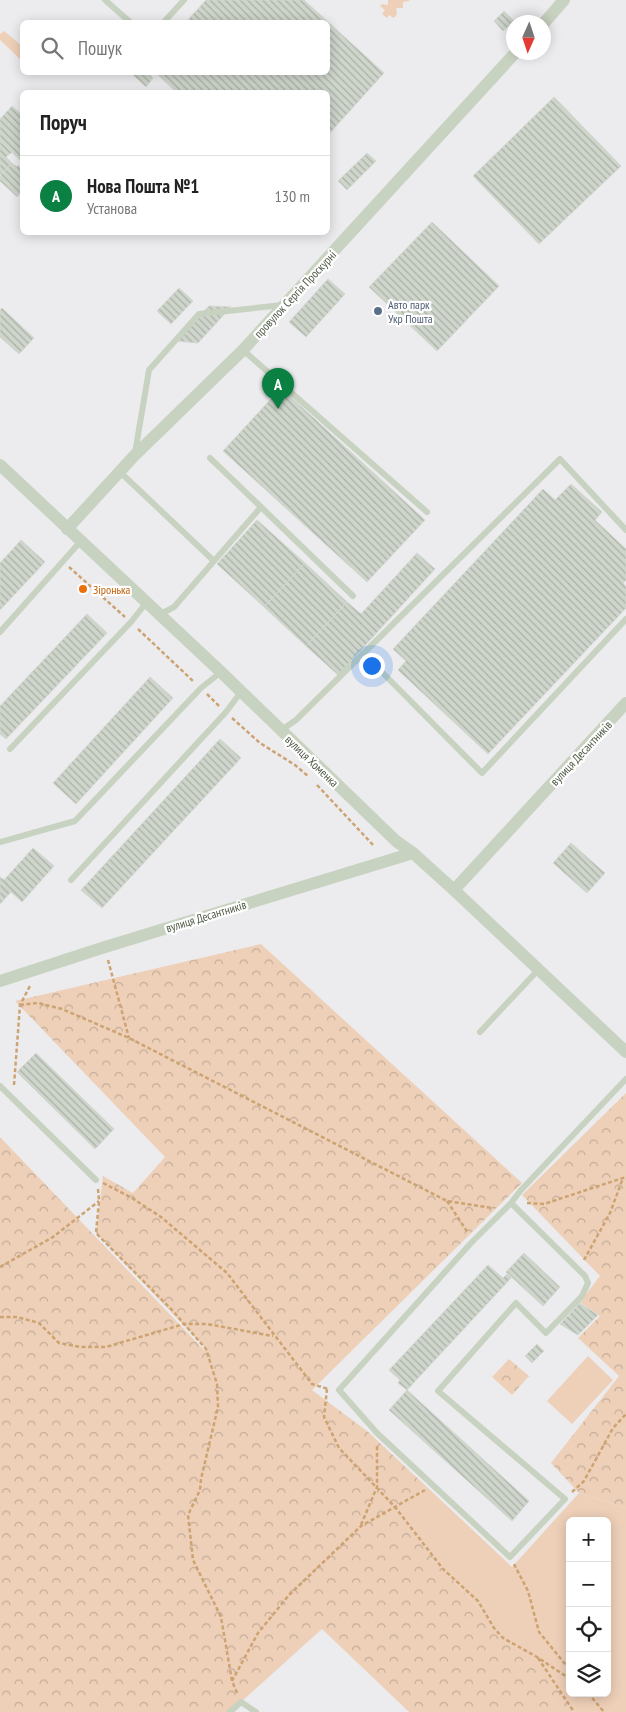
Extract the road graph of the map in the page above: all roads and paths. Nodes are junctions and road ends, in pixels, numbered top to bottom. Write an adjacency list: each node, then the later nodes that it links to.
1 (105, 0): 5 (lane)
2 (184, 0): 6 (lane)
3 (564, 0): 4 (street)
4 (551, 15)
5 (128, 20)
6 (166, 20)
7 (509, 60): 8 (street, провулок Сергія Проскурні)
8 (285, 304): 9 (street, провулок Сергія Проскурні); 10 (lane)
9 (244, 350): 10 (street, провулок Сергія Проскурні); 15 (lane)
10 (134, 456): 13 (street, провулок Сергія Проскурні)
11 (210, 458): 14 (lane)
12 (0, 465): 16 (street, вулиця Хоменка)
13 (120, 472): 16 (street, провулок Сергія Проскурні); 19 (lane)
14 (261, 507): 19 (lane); 20 (lane)
15 (427, 512)
16 (67, 529): 18 (street, вулиця Хоменка)
17 (626, 530): 25 (lane)
18 (81, 541): 21 (street, вулиця Хоменка); 24 (lane)
19 (214, 561): 22 (lane)
20 (353, 596)
21 (146, 604): 22 (street, вулиця Хоменка); 30 (lane)
22 (159, 615): 26 (street, вулиця Хоменка)
23 (626, 619): 25 (lane)
24 (0, 632)
25 (363, 653): 29 (lane)
26 (221, 672): 27 (street, вулиця Хоменка); 31 (lane)
27 (241, 692): 29 (street, вулиця Хоменка); 33 (lane)
28 (626, 703): 34 (street, вулиця Десантників)
29 (280, 731): 32 (street, вулиця Хоменка)
30 (10, 749)
31 (0, 842)
32 (412, 853): 34 (street, вулиця Хоменка); 35 (street, вулиця Десантників)
33 (71, 880)
34 (454, 890): 37 (street, вулиця Хоменка)
35 (105, 947): 36 (street, вулиця Десантників); 41 (path)
36 (38, 969): 38 (street, вулиця Десантників); 39 (path)
37 (539, 969): 40 (lane); 42 (street, вулиця Хоменка)
38 (0, 981)
39 (20, 1005): 41 (path); 45 (path)
40 (480, 1032)
41 (129, 1038): 49 (path)
42 (626, 1052)
43 (626, 1079): 50 (lane)
44 (0, 1086): 45 (lane)
45 (13, 1099): 47 (lane)
46 (625, 1178): 50 (path); 53 (path)
47 (96, 1180): 48 (path); 56 (path)
48 (99, 1201): 52 (path); 55 (path)
49 (446, 1202): 50 (path); 51 (path)
50 (511, 1203): 51 (lane); 53 (lane)
51 (470, 1243): 58 (lane)
52 (0, 1266)
53 (578, 1270): 63 (lane)
54 (0, 1317): 55 (path)
55 (184, 1324): 56 (path); 70 (path)
56 (274, 1337): 57 (path)
57 (328, 1388): 58 (path); 62 (path)
58 (339, 1390): 60 (lane)
59 (626, 1414): 63 (path)
60 (377, 1433): 61 (lane); 62 (path)
61 (433, 1485): 64 (path); 66 (lane)
62 (377, 1487): 64 (path); 65 (path)
63 (565, 1498): 66 (lane)
64 (395, 1507): 65 (path); 67 (path)
65 (361, 1526): 70 (path)
66 (510, 1557): 68 (path)
67 (537, 1657): 69 (path); 75 (path)
68 (566, 1665)
69 (566, 1676)
70 (232, 1681): 72 (path)
71 (591, 1697): 76 (path)
72 (241, 1702): 73 (lane); 74 (lane)
73 (230, 1712)
74 (256, 1712)
75 (574, 1712)
76 (604, 1712)

